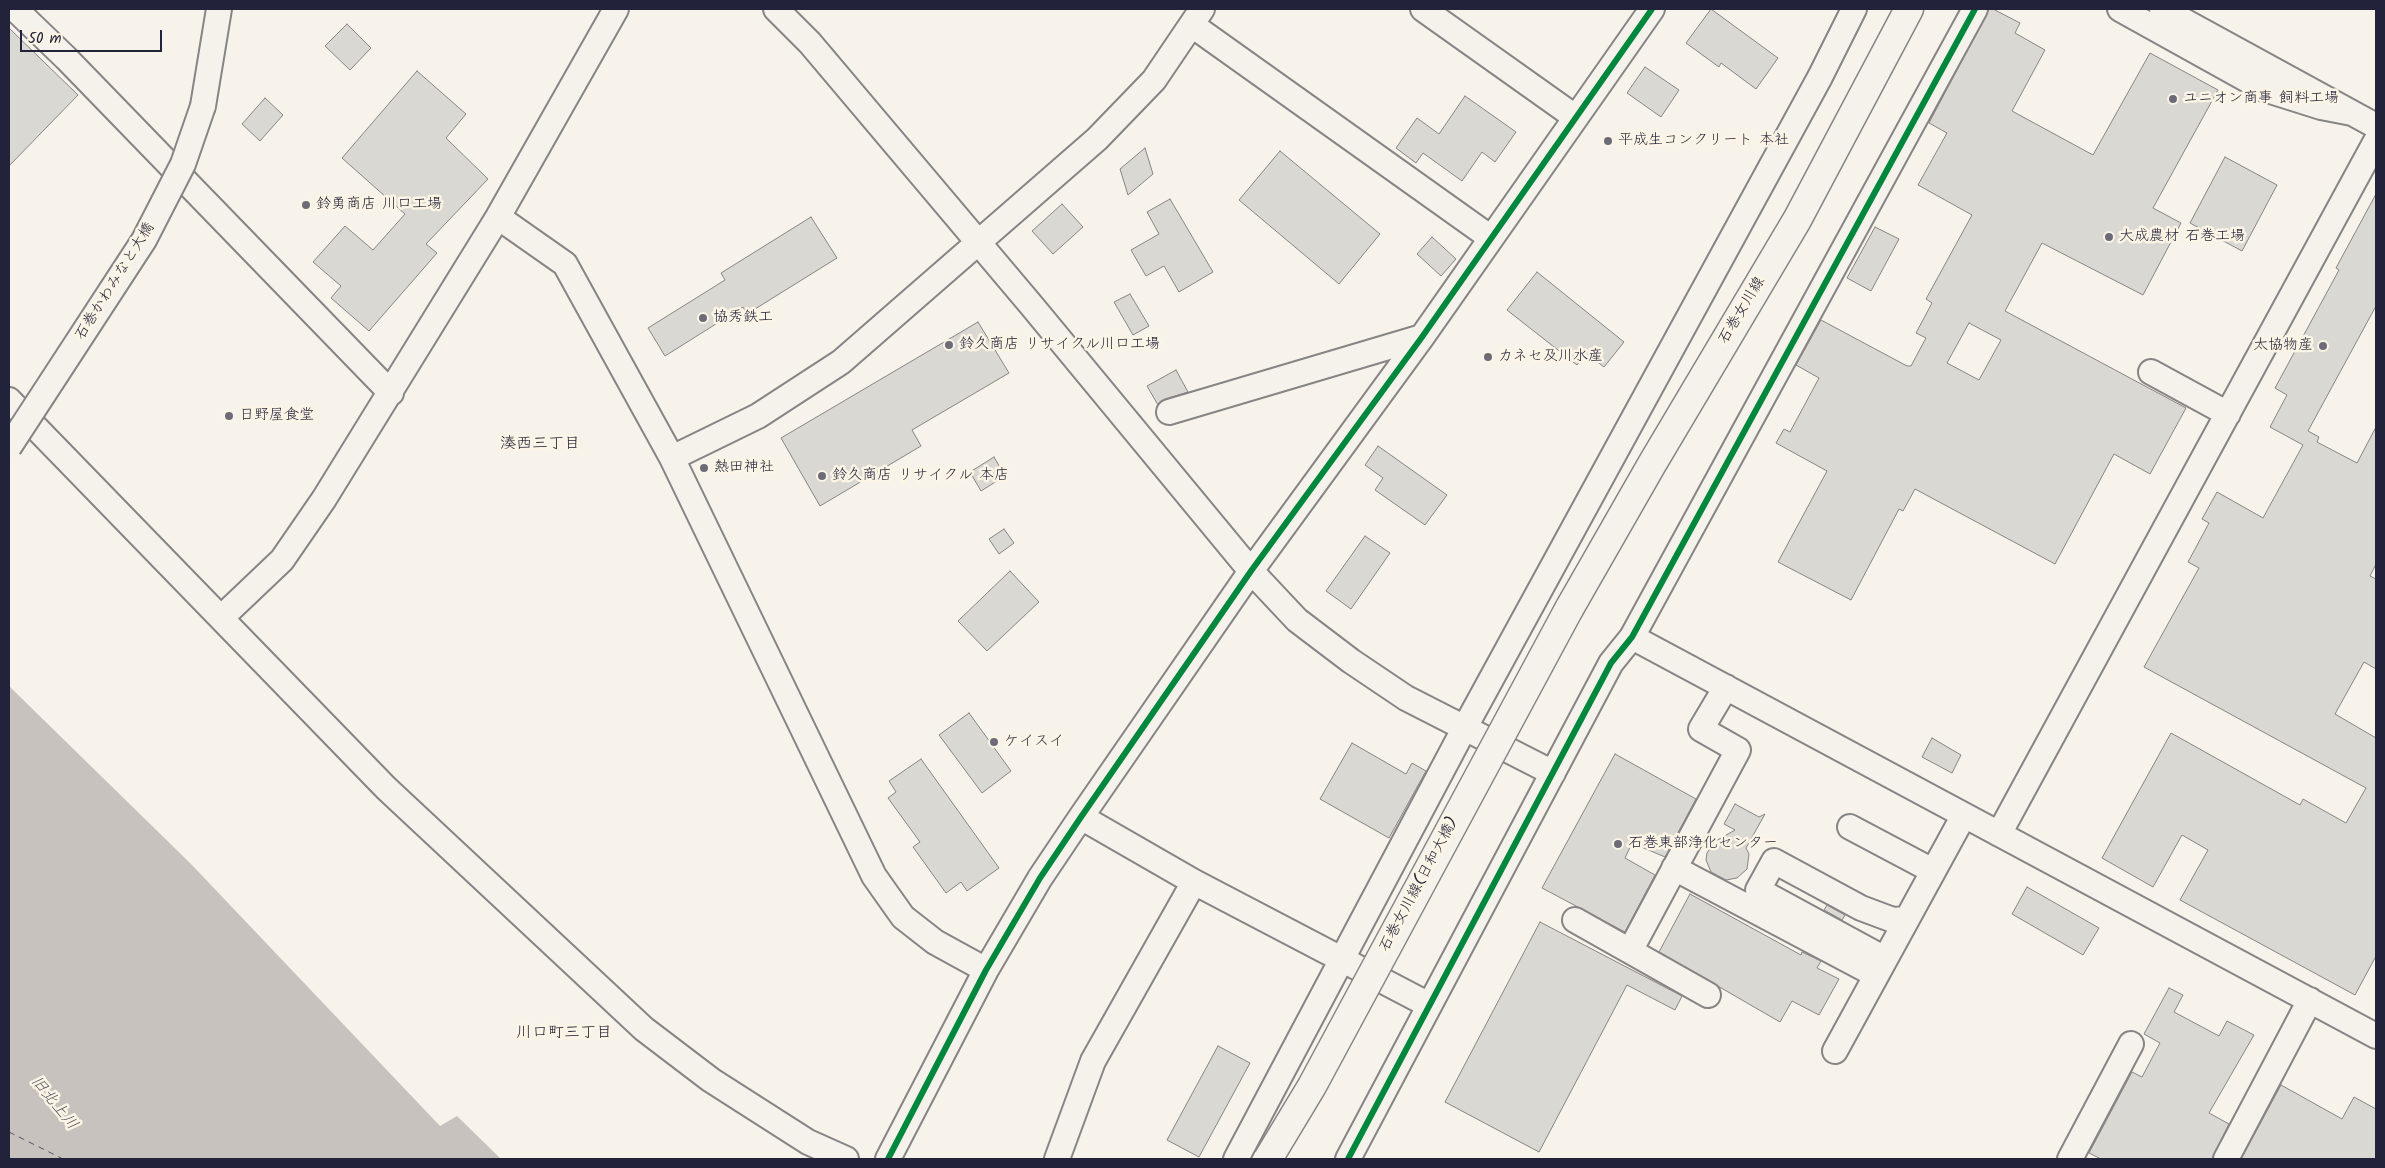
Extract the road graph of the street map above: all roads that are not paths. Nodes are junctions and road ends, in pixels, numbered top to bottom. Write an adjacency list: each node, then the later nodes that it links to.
1 (15, 9): 24 (street)
2 (220, 9): 28 (street, 石巻かわみなと大橋, bridge)
3 (616, 9): 19 (street)
4 (776, 9): 21 (street)
5 (1424, 9): 16 (street)
6 (1652, 9): 16 (street)
7 (1854, 9): 35 (street)
8 (1909, 9): 31 (main road, 石巻女川線)
9 (1975, 9): 33 (street)
10 (2120, 9): 15 (street)
11 (2162, 9): 14 (street)
12 (2194, 9): 14 (street)
13 (1197, 17): 20 (street); 21 (street)
14 (2311, 91): 15 (street)
15 (2352, 113): 17 (street)
16 (1575, 117): 20 (street)
17 (2376, 126)
18 (2376, 141): 27 (street)
19 (498, 217): 24 (street); 29 (street)
20 (1490, 238): 22 (street)
21 (978, 243): 29 (street); 30 (street)
22 (1422, 337): 26 (street); 30 (street)
23 (2151, 372): 27 (street)
24 (391, 393): 32 (street)
25 (9, 400): 32 (street)
26 (1169, 412)
27 (2228, 414): 40 (street)
28 (9, 447)
29 (672, 458): 49 (street)
30 (1251, 571): 35 (street); 38 (street)
31 (1569, 609): 60 (main road, 石巻女川線(日和大橋), bridge)
32 (221, 618): 56 (street)
33 (1632, 637): 34 (street); 36 (street)
34 (1726, 687): 37 (street); 41 (street)
35 (1464, 729): 36 (street); 47 (street)
36 (1553, 773): 52 (street)
37 (1964, 815): 40 (street); 42 (street)
38 (1081, 817): 43 (street); 49 (street)
39 (1850, 827): 42 (street)
40 (1999, 834): 51 (street)
41 (1674, 868): 46 (street); 48 (street)
42 (1932, 871): 44 (street)
43 (1194, 882): 47 (street); 58 (street)
44 (1907, 919): 48 (street); 48 (street)
45 (1575, 920): 46 (street)
46 (1630, 951): 50 (street)
47 (1342, 959): 52 (street); 59 (street)
48 (1880, 967): 55 (street)
49 (986, 970): 57 (street)
50 (1708, 995)
51 (2310, 1000): 53 (street); 63 (street)
52 (1429, 1005): 61 (street)
53 (2376, 1033)
54 (2131, 1044): 62 (street)
55 (1835, 1050)
56 (846, 1159)
57 (888, 1159)
58 (1057, 1159)
59 (1236, 1159)
60 (1268, 1159)
61 (1348, 1159)
62 (2070, 1159)
63 (2226, 1159)

